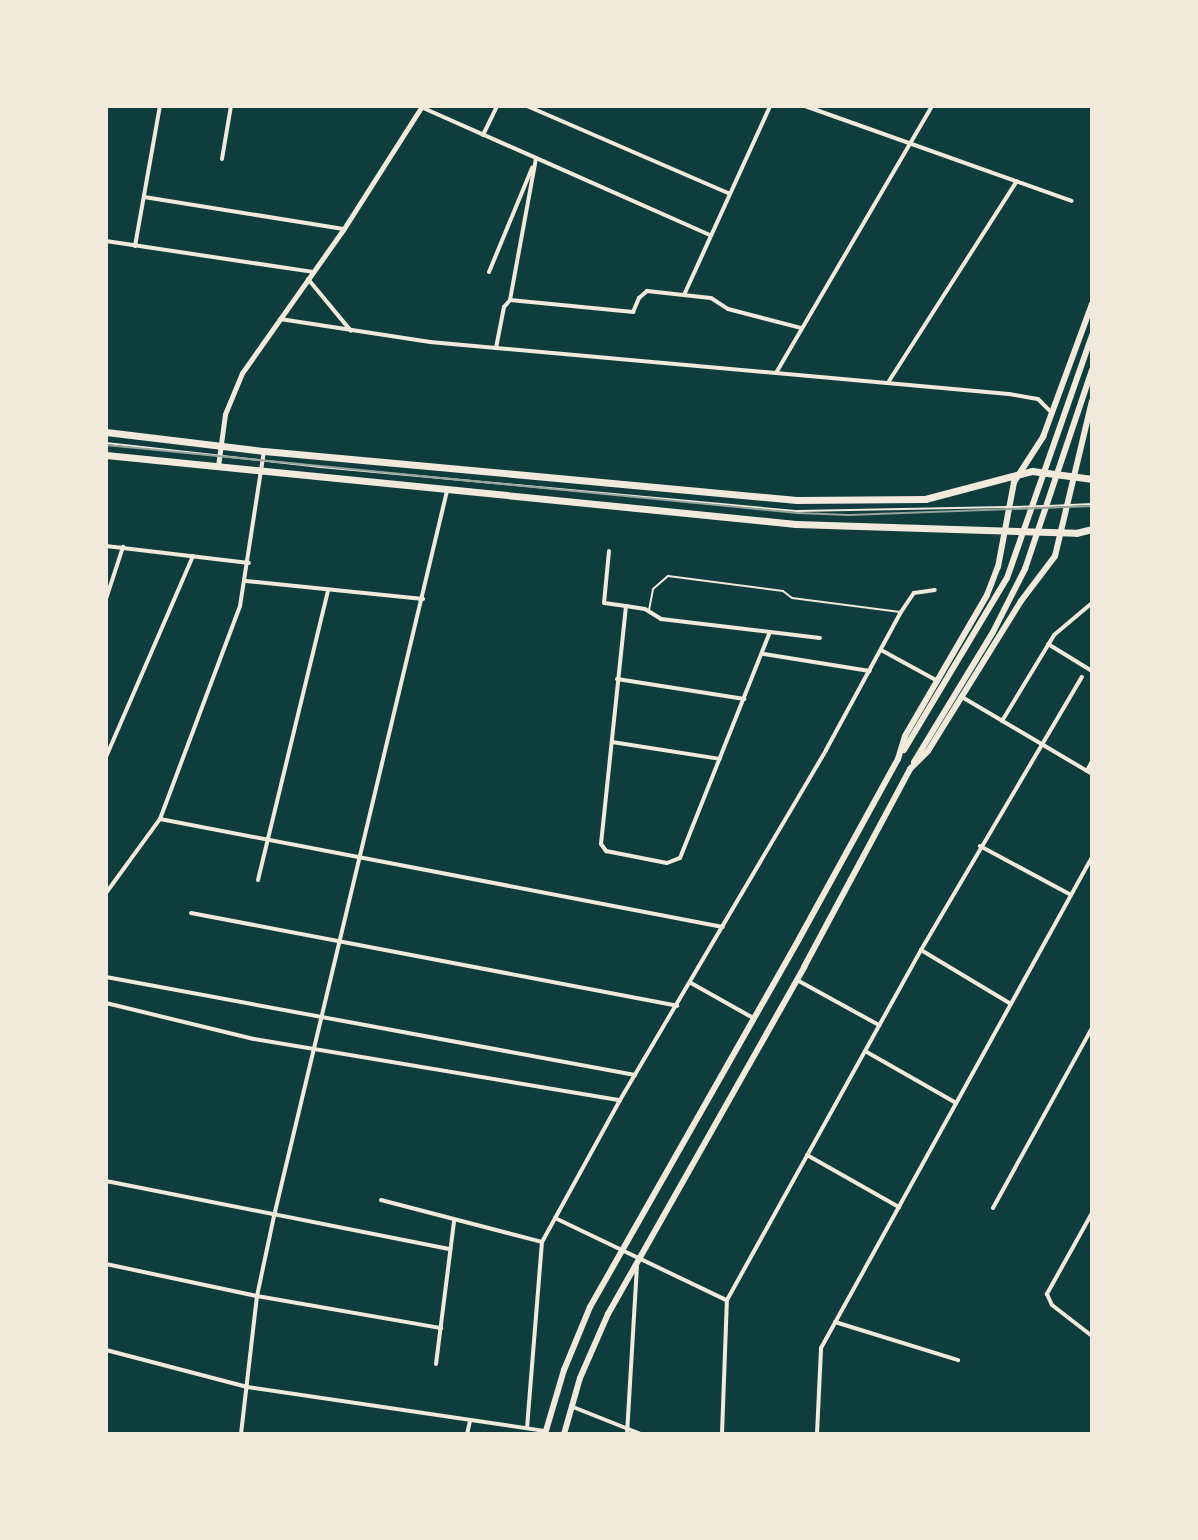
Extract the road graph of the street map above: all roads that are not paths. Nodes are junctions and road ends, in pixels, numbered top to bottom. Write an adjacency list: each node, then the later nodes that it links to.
1 (160, 106): 15 (street)
2 (231, 106): 12 (street)
3 (421, 106): 9 (street); 17 (street)
4 (497, 106): 9 (street)
5 (527, 106): 14 (street)
6 (770, 106): 14 (street)
7 (805, 106): 10 (street)
8 (932, 106): 10 (street)
9 (483, 135): 11 (street)
10 (911, 142): 13 (street); 28 (street)
11 (536, 158): 18 (street); 22 (street); 25 (street)
12 (222, 159)
13 (1017, 181): 16 (street); 34 (street)
14 (728, 193): 18 (street)
15 (144, 197): 17 (street); 20 (street)
16 (1072, 201)
17 (343, 230): 21 (street)
18 (710, 235): 24 (street)
19 (106, 241): 20 (street)
20 (135, 246): 21 (street)
21 (313, 272): 23 (street)
22 (489, 272)
23 (308, 279): 27 (street); 29 (street)
24 (684, 295): 25 (street); 28 (street)
25 (510, 300): 31 (street)
26 (1092, 304): 37 (main road)
27 (278, 319): 29 (street); 41 (street)
28 (801, 328): 33 (street)
29 (353, 333): 31 (street)
30 (1092, 335): 91 (main road)
31 (496, 348): 33 (street)
32 (1091, 372): 93 (main road)
33 (776, 373): 34 (street)
34 (889, 382): 37 (street)
35 (1092, 401): 36 (main road)
36 (1088, 412): 39 (main road); 49 (main road)
37 (1052, 413): 48 (main road)
38 (106, 432): 41 (main road)
39 (1092, 434)
40 (106, 443): 44 (lane)
41 (220, 446): 42 (main road); 44 (street)
42 (264, 451): 45 (street); 52 (main road)
43 (106, 455): 46 (main road)
44 (219, 456): 45 (lane); 46 (street)
45 (263, 461): 47 (street); 54 (lane)
46 (218, 469): 47 (main road)
47 (262, 473): 51 (main road); 64 (street)
48 (1017, 474): 49 (main road); 52 (main road); 56 (main road)
49 (1076, 476): 50 (main road); 55 (main road)
50 (1092, 479)
51 (447, 491): 57 (main road); 69 (street)
52 (743, 495): 54 (lane)
53 (1092, 504): 55 (lane)
54 (729, 505): 56 (lane)
55 (1069, 505): 56 (lane); 59 (main road)
56 (1007, 507): 57 (main road)
57 (1004, 529): 59 (main road); 83 (main road)
58 (1092, 529): 59 (main road)
59 (1063, 533): 84 (main road)
60 (106, 546): 61 (street)
61 (123, 547): 63 (street); 68 (street)
62 (609, 551): 71 (street)
63 (193, 556): 64 (street); 89 (street)
64 (249, 563): 65 (street)
65 (246, 581): 66 (street); 95 (street)
66 (328, 590): 69 (street); 96 (street)
67 (935, 590): 73 (street)
68 (106, 599)
69 (423, 599): 98 (street)
70 (1092, 603): 76 (street)
71 (626, 606): 72 (street); 82 (street)
72 (649, 612): 73 (lane); 74 (street)
73 (901, 612): 77 (street)
74 (770, 632): 75 (street); 78 (street)
75 (820, 638)
76 (1048, 644): 80 (street); 86 (street)
77 (881, 650): 79 (street); 83 (street)
78 (764, 654): 79 (street); 85 (street)
79 (870, 671): 104 (street)
80 (1092, 671)
81 (1082, 677): 88 (street)
82 (617, 679): 85 (street); 87 (street)
83 (936, 680): 91 (main road)
84 (962, 697): 86 (street); 93 (main road)
85 (744, 699): 90 (street)
86 (1002, 721): 88 (street)
87 (612, 742): 90 (street); 90 (street)
88 (1041, 744): 94 (street); 97 (street)
89 (106, 757)
90 (720, 759)
91 (898, 759): 114 (main road)
92 (1092, 761): 94 (street)
93 (910, 769): 108 (main road)
94 (1089, 772)
95 (160, 819): 96 (street); 101 (street)
96 (268, 840): 98 (street); 100 (street)
97 (980, 846): 102 (street); 106 (street)
98 (361, 857): 104 (street); 105 (street)
99 (1092, 857): 102 (street)
100 (258, 880)
101 (106, 893)
102 (1071, 895): 111 (street)
103 (191, 913): 105 (street)
104 (723, 927): 109 (street)
105 (339, 943): 112 (street); 113 (street)
106 (921, 950): 111 (street); 115 (street)
107 (106, 977): 113 (street)
108 (796, 980): 115 (street); 134 (main road)
109 (691, 983): 112 (street); 114 (street)
110 (106, 1003): 117 (street)
111 (1011, 1004): 121 (street)
112 (677, 1006): 119 (street)
113 (322, 1016): 117 (street); 119 (street)
114 (753, 1018): 133 (main road)
115 (879, 1025): 118 (street)
116 (1092, 1028): 126 (street)
117 (314, 1049): 120 (street); 128 (street)
118 (865, 1051): 121 (street); 122 (street)
119 (635, 1075): 120 (street)
120 (620, 1100): 129 (street)
121 (956, 1103): 125 (street)
122 (807, 1154): 125 (street); 137 (street)
123 (106, 1181): 128 (street)
124 (381, 1200): 130 (street)
125 (899, 1207): 138 (street)
126 (993, 1208)
127 (1092, 1213): 140 (street)
128 (274, 1216): 132 (street); 136 (street)
129 (555, 1218): 131 (street); 133 (street)
130 (454, 1221): 131 (street); 132 (street)
131 (542, 1242): 147 (street)
132 (450, 1249): 139 (street)
133 (621, 1252): 134 (street); 149 (main road)
134 (638, 1259): 137 (street); 145 (main road); 148 (street)
135 (106, 1264): 136 (street)
136 (257, 1296): 139 (street); 144 (street)
137 (727, 1300): 154 (street)
138 (835, 1322): 142 (street); 155 (street)
139 (441, 1328): 143 (street)
140 (1092, 1336)
141 (106, 1350): 144 (street)
142 (958, 1360)
143 (436, 1364)
144 (247, 1387): 146 (street); 150 (street)
145 (572, 1406): 148 (street); 152 (main road)
146 (470, 1421): 147 (street); 151 (street)
147 (527, 1428): 149 (street)
148 (627, 1431): 153 (street)
149 (546, 1432)
150 (241, 1434)
151 (467, 1434)
152 (564, 1434)
153 (641, 1434)
154 (722, 1434)
155 (817, 1434)

